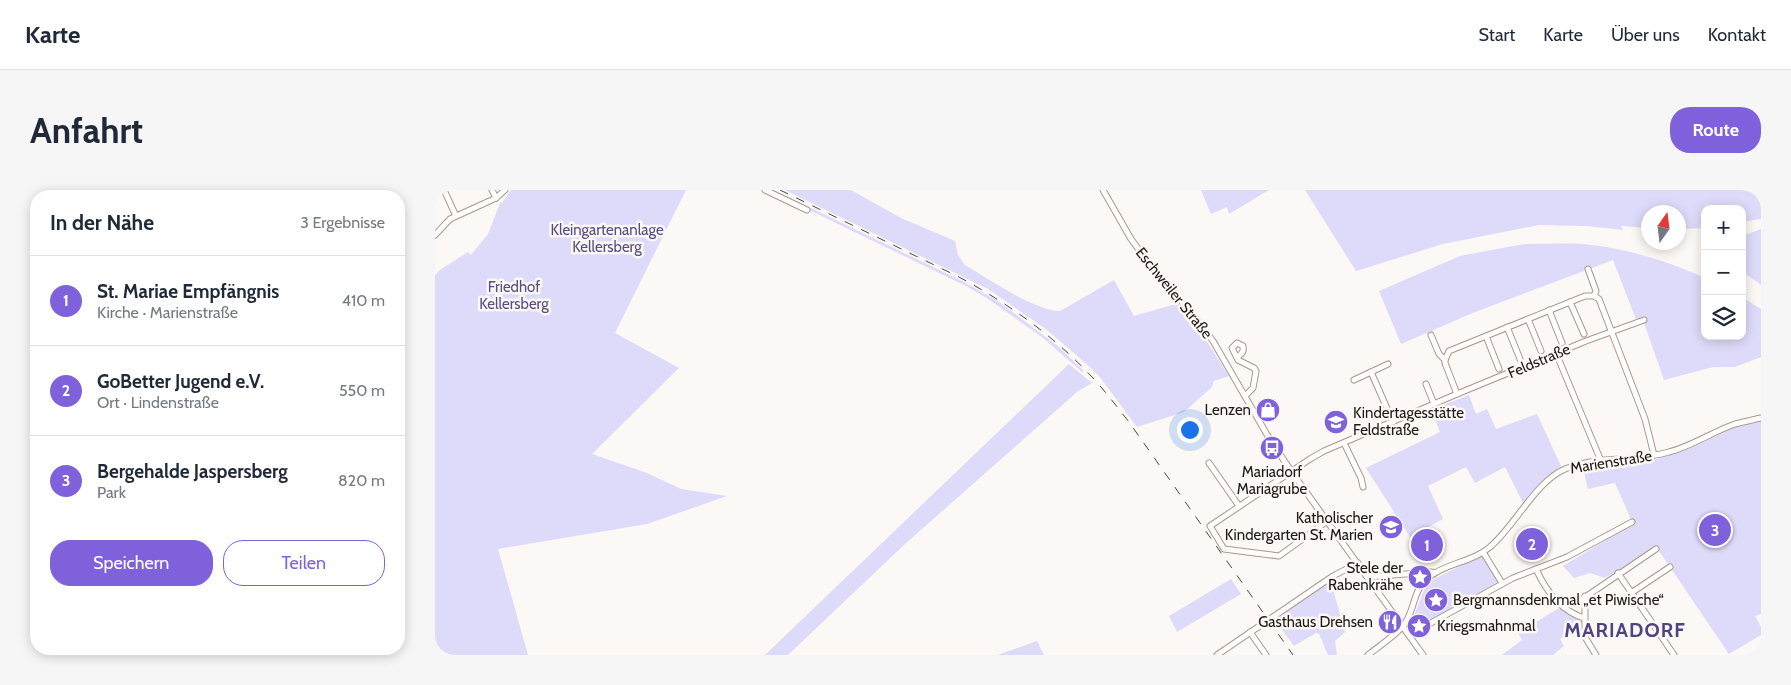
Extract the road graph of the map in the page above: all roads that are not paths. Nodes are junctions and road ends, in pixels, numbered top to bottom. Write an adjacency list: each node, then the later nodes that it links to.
1 (443, 190): 8 (street)
2 (492, 190): 6 (street)
3 (505, 190): 6 (street)
4 (765, 190): 7 (street)
5 (1103, 190): 33 (street, Eschweiler Straße)
6 (496, 198): 8 (street)
7 (807, 210)
8 (455, 216): 9 (street)
9 (435, 235)
10 (1588, 269): 11 (street)
11 (1594, 296): 12 (street); 17 (street)
12 (1570, 302): 13 (street); 18 (street)
13 (1549, 310): 14 (street); 21 (street)
14 (1528, 319): 16 (street); 22 (street)
15 (1644, 320): 17 (street, Feldstraße)
16 (1507, 327): 20 (street); 25 (street)
17 (1611, 332): 23 (street, Feldstraße); 38 (street)
18 (1584, 334)
19 (1431, 335): 26 (street)
20 (1486, 336): 26 (street); 28 (street)
21 (1562, 343)
22 (1541, 351)
23 (1556, 353): 32 (street, Feldstraße); 39 (street)
24 (1237, 357): 33 (street)
25 (1520, 359)
26 (1445, 360): 32 (street)
27 (1388, 364): 29 (street)
28 (1499, 369)
29 (1371, 372): 30 (street); 36 (street)
30 (1354, 380)
31 (1426, 384): 34 (street)
32 (1457, 394): 34 (street, Feldstraße)
33 (1245, 396): 41 (street, Eschweiler Straße)
34 (1435, 404): 36 (street, Feldstraße)
35 (1761, 418): 38 (street, Marienstraße)
36 (1393, 422): 37 (street, Feldstraße)
37 (1344, 443): 41 (street, Feldstraße); 42 (street)
38 (1654, 455): 39 (street, Marienstraße)
39 (1601, 461): 47 (street, Marienstraße)
40 (1209, 463): 43 (street)
41 (1291, 471): 43 (street, Feldstraße); 44 (street, Eschweiler Straße)
42 (1363, 487)
43 (1239, 506): 44 (street, Feldstraße)
44 (1326, 522): 48 (street, Eschweiler Straße)
45 (1632, 522): 50 (street)
46 (1656, 549): 52 (street)
47 (1483, 552): 51 (street, Marienstraße); 54 (street)
48 (1358, 563): 53 (street, Eschweiler Straße); 61 (street)
49 (1670, 567): 55 (street)
50 (1536, 569): 54 (street); 57 (street)
51 (1435, 573): 53 (street, Marienstraße); 60 (street, Marienstraße)
52 (1618, 573): 55 (street); 56 (street)
53 (1368, 577): 60 (street, Eschweiler Straße)
54 (1502, 583): 59 (street)
55 (1631, 593): 67 (street)
56 (1585, 596): 57 (street); 58 (street)
57 (1558, 602): 58 (street)
58 (1584, 618): 66 (street)
59 (1431, 623)
60 (1403, 626): 64 (street); 65 (street, Eschweiler Straße)
61 (1250, 632): 62 (street); 63 (street)
62 (1217, 655)
63 (1266, 655)
64 (1368, 655)
65 (1423, 655)
66 (1596, 655)
67 (1673, 655)

